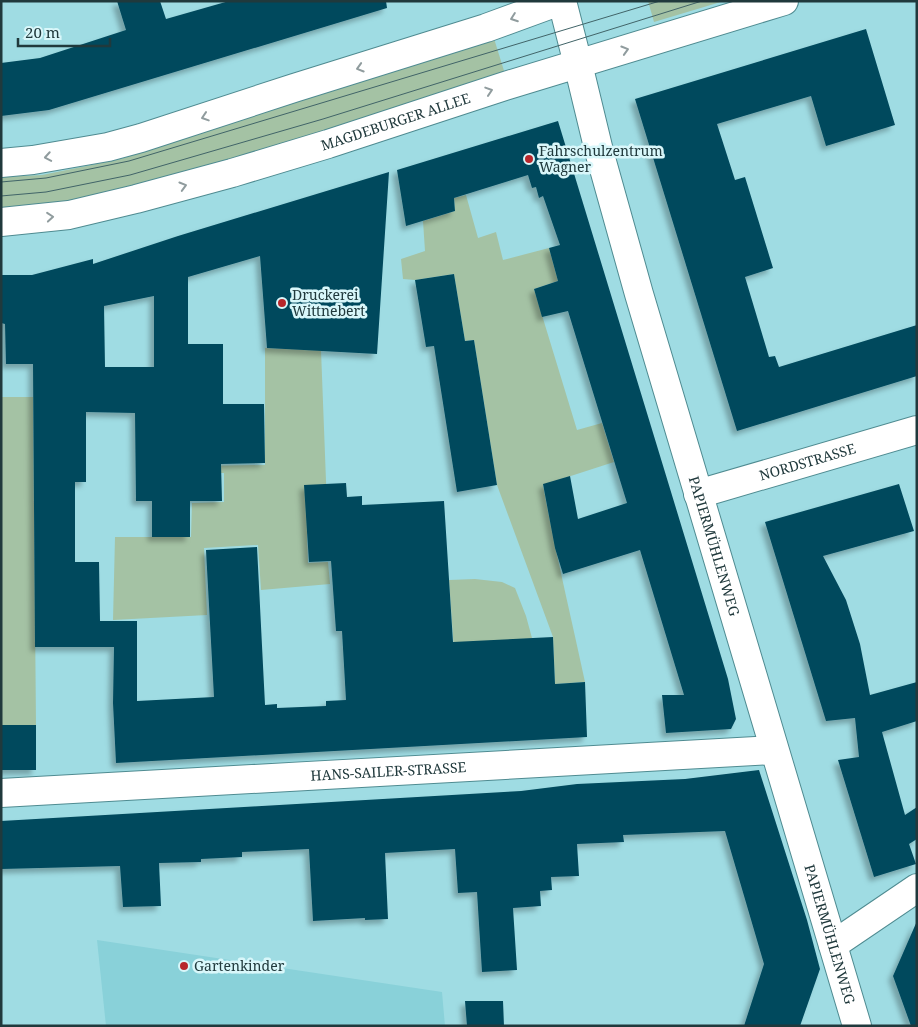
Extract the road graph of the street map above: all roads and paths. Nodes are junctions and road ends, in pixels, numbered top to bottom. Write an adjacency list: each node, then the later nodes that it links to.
1 (561, 1): 3 (street, PAPIERMÜHLENWEG); 4 (street, one-way to 4)
2 (784, 1): 3 (street, MAGDEBURGER ALLEE, one-way to 2)
3 (578, 64): 5 (street, MAGDEBURGER ALLEE, one-way to 3); 7 (street, PAPIERMÜHLENWEG)
4 (1, 163)
5 (1, 222)
6 (917, 430): 7 (street, NORDSTRASSE)
7 (698, 494): 8 (street, PAPIERMÜHLENWEG)
8 (774, 750): 9 (street, HANS-SAILER-STRASSE); 11 (street, PAPIERMÜHLENWEG)
9 (1, 794)
10 (917, 888): 11 (street)
11 (833, 945): 12 (street, PAPIERMÜHLENWEG)
12 (856, 1026)

